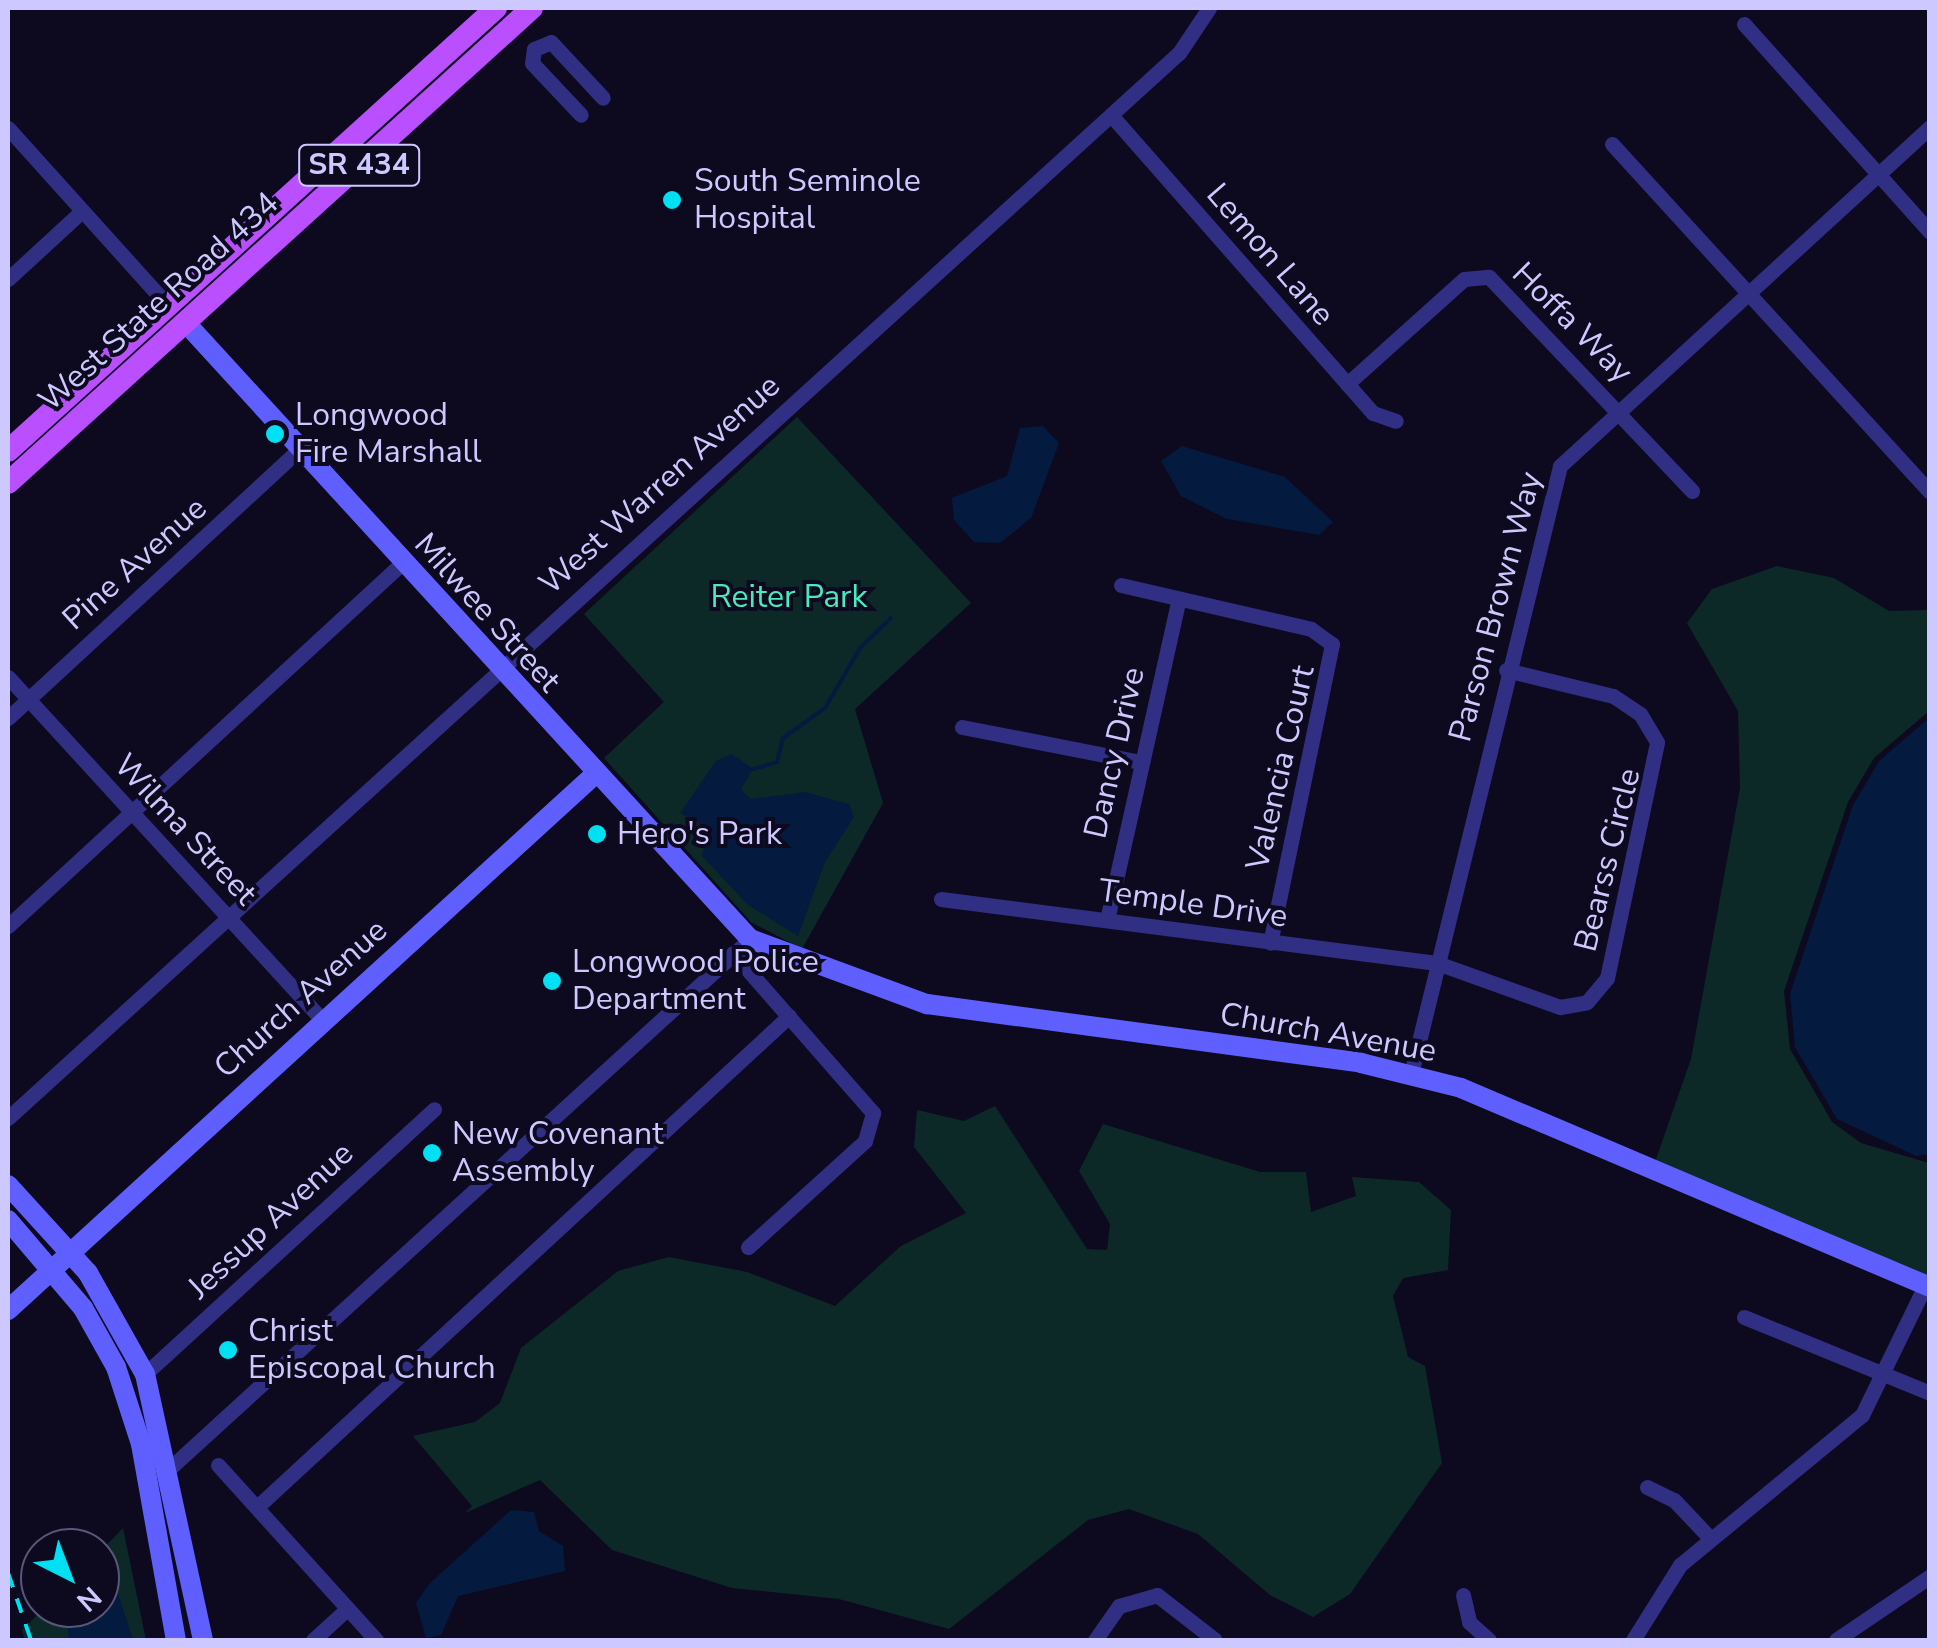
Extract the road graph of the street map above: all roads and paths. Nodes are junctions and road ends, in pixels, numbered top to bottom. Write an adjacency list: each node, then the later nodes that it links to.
1 (532, 8): 3 (main road, West State Road 434 / SR 434)
2 (1210, 8): 7 (street, West Warren Avenue)
3 (502, 13): 5 (street); 17 (main road, West State Road 434 / SR 434); 17 (main road, West State Road 434 / SR 434)
4 (1744, 24): 12 (street)
5 (534, 49): 6 (street); 8 (street)
6 (602, 98)
7 (1110, 114): 18 (street, Lemon Lane); 29 (street, West Warren Avenue)
8 (581, 116)
9 (1930, 127): 12 (street, Parson Brown Way)
10 (8, 128): 13 (street, Milwee Street)
11 (1612, 144): 16 (street)
12 (1877, 174): 14 (street); 16 (street, Parson Brown Way)
13 (82, 212): 15 (street); 17 (street, Milwee Street)
14 (1930, 232)
15 (8, 279)
16 (1748, 292): 19 (street, Parson Brown Way); 25 (street)
17 (176, 314): 21 (street, Milwee Street); 22 (main road, West State Road 434 / SR 434); 23 (main road, West State Road 434)
18 (1346, 384): 19 (street, Hoffa Way); 20 (street, Lemon Lane)
19 (1618, 410): 24 (street); 30 (street, Parson Brown Way)
20 (1396, 421)
21 (300, 450): 26 (street, Milwee Street); 32 (street, Pine Avenue)
22 (8, 451)
23 (8, 483)
24 (1692, 491)
25 (1930, 492)
26 (401, 564): 29 (street, Milwee Street); 37 (street)
27 (1121, 585): 28 (street, Valencia Court)
28 (1178, 598): 35 (street, Dancy Drive); 43 (street, Valencia Court)
29 (497, 670): 36 (street, Milwee Street); 39 (street, West Warren Avenue)
30 (1506, 670): 45 (street, Parson Brown Way); 45 (street, Bearss Circle)
31 (8, 677): 32 (street, Wilma Street)
32 (28, 700): 33 (street, Pine Avenue); 37 (street, Wilma Street)
33 (8, 718)
34 (962, 727): 35 (street)
35 (1140, 762): 40 (street, Dancy Drive)
36 (593, 776): 42 (street, Milwee Street); 47 (street, Church Avenue)
37 (131, 812): 39 (street, Wilma Street); 41 (street)
38 (941, 899): 40 (street, Temple Drive)
39 (226, 915): 47 (street, Wilma Street); 50 (street, West Warren Avenue)
40 (1106, 920): 43 (street, Temple Drive)
41 (8, 926)
42 (750, 939): 44 (street); 48 (street, Church Avenue)
43 (1270, 943): 45 (street, Temple Drive)
44 (733, 953): 46 (street); 63 (street)
45 (1437, 963): 48 (street, Parson Brown Way)
46 (789, 1016): 53 (street); 66 (street)
47 (322, 1020): 54 (street, Church Avenue)
48 (1411, 1074): 56 (street, Church Avenue)
49 (434, 1109): 59 (street, Jessup Avenue)
50 (8, 1118)
51 (8, 1185): 54 (street)
52 (8, 1220): 55 (street)
53 (748, 1247)
54 (70, 1253): 55 (street, Church Avenue); 59 (street)
55 (52, 1269): 57 (street, Church Avenue); 64 (street)
56 (1928, 1286): 60 (street)
57 (8, 1310)
58 (1744, 1317): 60 (street)
59 (145, 1374): 63 (street)
60 (1879, 1379): 61 (street); 67 (street)
61 (1930, 1393)
62 (218, 1465): 66 (street)
63 (170, 1468): 64 (street); 72 (street)
64 (147, 1476): 71 (street)
65 (1647, 1487): 67 (street)
66 (257, 1507): 70 (street)
67 (1710, 1537): 78 (street)
68 (1930, 1576): 79 (street)
69 (1463, 1595): 77 (street)
70 (347, 1609): 73 (street); 74 (street)
71 (176, 1640)
72 (203, 1640)
73 (313, 1640)
74 (376, 1640)
75 (1095, 1640): 76 (street)
76 (1215, 1640)
77 (1489, 1640)
78 (1632, 1640)
79 (1836, 1640)

